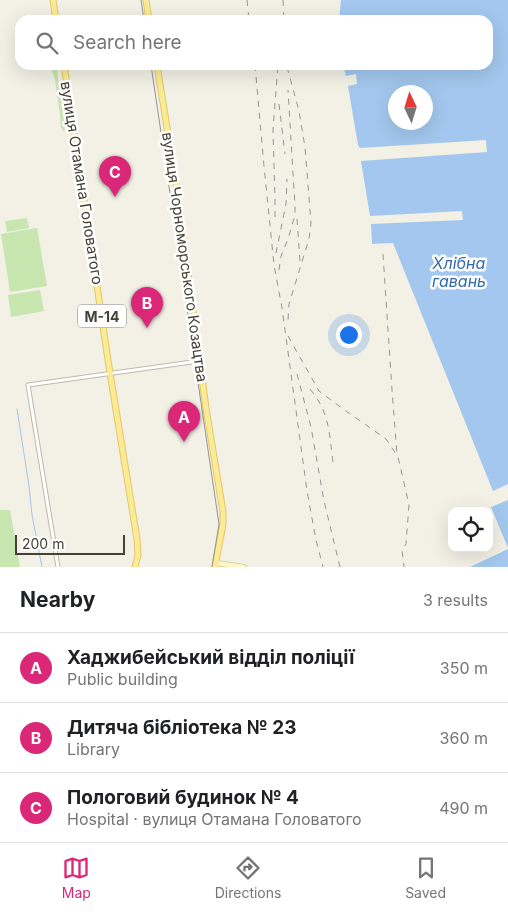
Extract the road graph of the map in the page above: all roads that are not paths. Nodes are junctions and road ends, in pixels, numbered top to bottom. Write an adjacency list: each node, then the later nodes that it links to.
1 (53, 0): 3 (main road)
2 (146, 0): 4 (main road)
3 (55, 15)
4 (149, 15)
5 (65, 70): 8 (main road, вулиця Отамана Головатого / М-14)
6 (158, 70): 7 (main road, вулиця Чорноморського Козацтва)
7 (200, 361): 8 (street); 9 (main road, вулиця Чорноморського Козацтва)
8 (110, 373): 10 (street); 11 (main road, вулиця Отамана Головатого / М-14)
9 (215, 565): 12 (street)
10 (58, 567)
11 (135, 567)
12 (244, 567)

